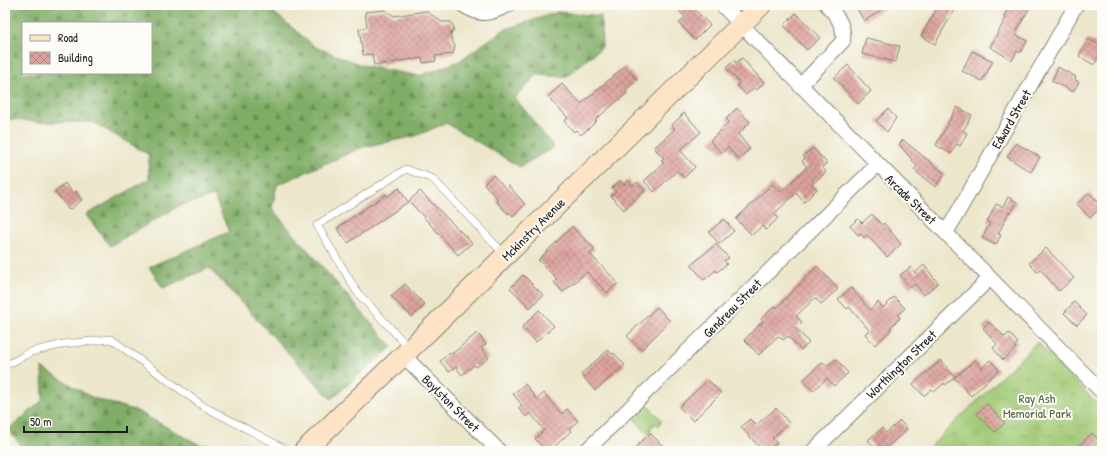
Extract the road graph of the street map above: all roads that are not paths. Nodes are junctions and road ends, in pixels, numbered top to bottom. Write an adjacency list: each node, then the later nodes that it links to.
1 (463, 5): 2 (street)
2 (508, 5)
3 (722, 5): 7 (street, Arcade Street)
4 (761, 5): 7 (street, Mckinstry Avenue)
5 (827, 5): 8 (street)
6 (1076, 5): 10 (street, Edward Street)
7 (741, 25): 8 (street, Arcade Street); 11 (street, Mckinstry Avenue)
8 (800, 86): 9 (street, Arcade Street)
9 (877, 165): 10 (street, Arcade Street); 18 (street, Gendreau Street)
10 (946, 233): 12 (street, Arcade Street)
11 (505, 256): 13 (street, Mckinstry Avenue); 13 (lane)
12 (990, 278): 15 (street, Arcade Street); 19 (street, Worthington Street)
13 (407, 353): 16 (street, Mckinstry Avenue); 17 (street, Boylston Street)
14 (5, 366): 16 (lane)
15 (1102, 392)
16 (303, 450)
17 (499, 451)
18 (586, 451)
19 (813, 451)

